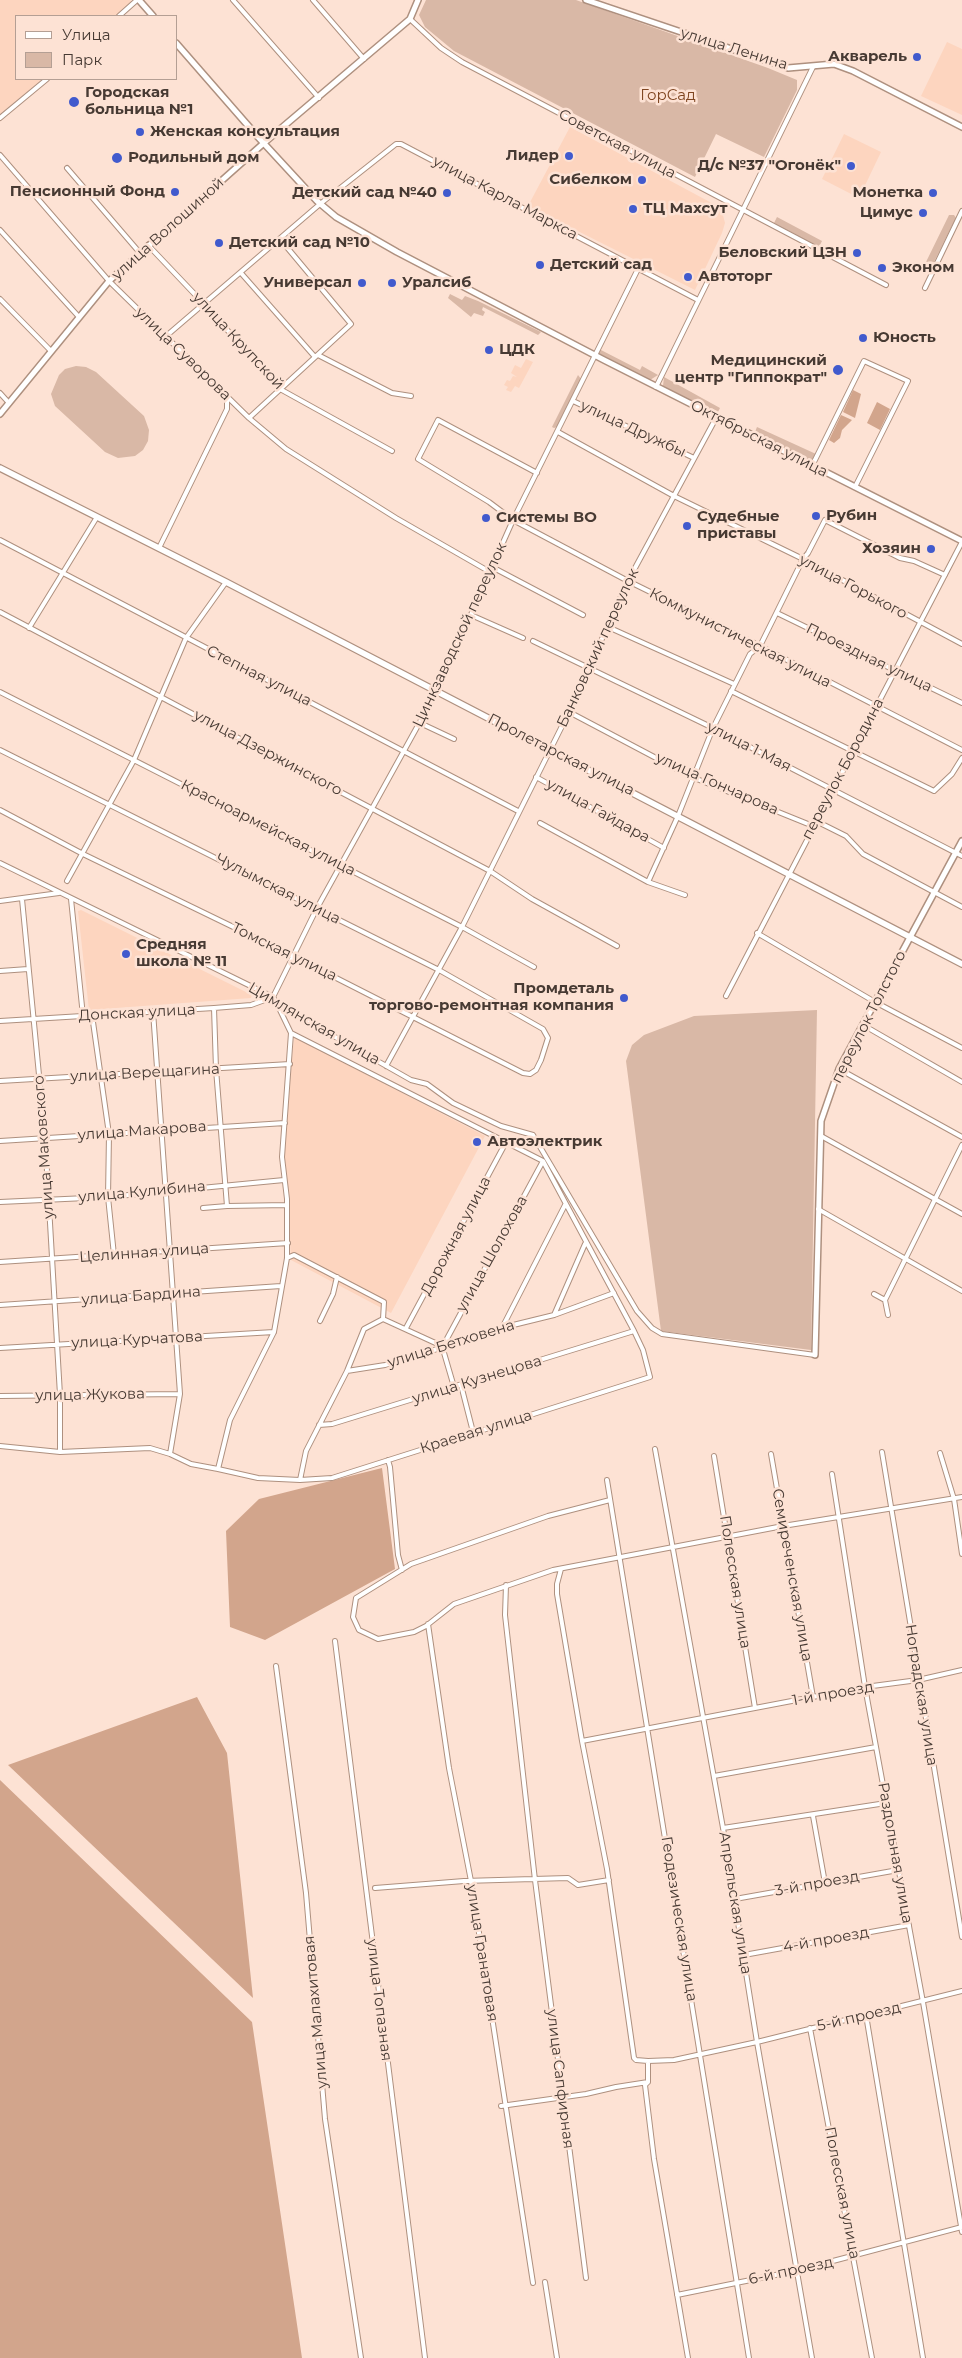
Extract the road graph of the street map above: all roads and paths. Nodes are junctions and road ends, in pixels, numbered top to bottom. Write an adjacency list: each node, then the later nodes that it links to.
1 (138, 0): 6 (street); 7 (street)
2 (233, 0): 13 (street)
3 (313, 0): 10 (street)
4 (418, 0): 8 (street, улица Волошиной)
5 (586, 0): 11 (street, улица Ленина)
6 (120, 15)
7 (152, 15)
8 (410, 19): 10 (street, улица Волошиной); 20 (street, Советская улица)
9 (178, 45): 16 (street, Октябрьская улица)
10 (364, 59): 13 (street, улица Волошиной)
11 (813, 67): 15 (street, улица Ленина); 20 (street)
12 (46, 80): 14 (street)
13 (319, 98): 16 (street, улица Волошиной)
14 (0, 118)
15 (962, 127)
16 (265, 142): 19 (street, Октябрьская улица); 24 (street, улица Волошиной)
17 (0, 155): 28 (street, улица Суворова)
18 (67, 168): 25 (street)
19 (320, 204): 23 (street); 26 (street, улица Карла Маркса); 37 (street, Октябрьская улица)
20 (742, 210): 29 (street, Советская улица); 32 (street)
21 (962, 211): 30 (street)
22 (0, 230): 34 (street)
23 (280, 239): 27 (street); 38 (street)
24 (148, 245): 25 (street, улица Волошиной); 33 (street, улица Крупской)
25 (140, 253): 28 (street, улица Волошиной)
26 (638, 269): 32 (street, улица Карла Маркса); 37 (street, Цинкзаводской переулок)
27 (241, 273): 33 (street); 38 (street)
28 (109, 281): 34 (street, улица Волошиной); 35 (street, улица Суворова)
29 (886, 285)
30 (925, 288)
31 (0, 299): 36 (street)
32 (698, 300): 39 (street)
33 (204, 304): 35 (street); 40 (street, улица Крупской)
34 (79, 317): 36 (street, улица Волошиной)
35 (165, 337): 43 (street, улица Суворова)
36 (51, 351): 45 (street, улица Волошиной)
37 (595, 355): 39 (street, Октябрьская улица); 44 (street, Цинкзаводской переулок)
38 (316, 356): 40 (street); 42 (street)
39 (656, 386): 50 (street, Октябрьская улица)
40 (280, 389): 49 (street); 52 (street, улица Крупской)
41 (0, 393): 45 (street)
42 (411, 396)
43 (227, 397): 46 (street); 47 (street, улица Суворова)
44 (573, 401): 51 (street, Цинкзаводской переулок); 53 (street, улица Дружбы)
45 (9, 403): 48 (street, улица Волошиной)
46 (227, 409): 47 (street); 63 (street)
47 (240, 409): 49 (street, улица Суворова)
48 (0, 414)
49 (249, 418): 67 (street, улица Суворова)
50 (716, 418): 53 (street, Банковский переулок); 54 (street, Октябрьская улица)
51 (558, 432): 56 (street, Цинкзаводской переулок); 58 (street, улица Горького)
52 (392, 451)
53 (694, 458): 58 (street, Банковский переулок)
54 (812, 466): 57 (street, Октябрьская улица); 57 (street)
55 (0, 468): 59 (main road, Пролетарская улица)
56 (537, 473): 60 (street, Цинкзаводской переулок); 60 (street, Коммунистическая улица)
57 (854, 487): 62 (street, Октябрьская улица)
58 (674, 496): 64 (street, улица Горького); 69 (street, Банковский переулок)
59 (97, 517): 63 (main road, Пролетарская улица); 66 (street)
60 (513, 520): 65 (street, Цинкзаводской переулок); 69 (street, Коммунистическая улица)
61 (0, 540): 66 (street, Степная улица)
62 (962, 542): 68 (street, переулок Бородина)
63 (158, 548): 70 (main road, Пролетарская улица)
64 (803, 559): 68 (street); 72 (street); 75 (street, улица Горького)
65 (492, 567): 67 (street, Цинкзаводской переулок); 74 (street)
66 (61, 572): 77 (street); 78 (street, Степная улица)
67 (490, 572): 73 (street, Цинкзаводской переулок)
68 (945, 575): 75 (street, переулок Бородина)
69 (628, 581): 76 (street, Банковский переулок); 82 (street, Коммунистическая улица)
70 (226, 582): 78 (street); 86 (main road, Пролетарская улица)
71 (0, 612): 77 (street, улица Дзержинского)
72 (776, 613): 82 (street); 84 (street, Проездная улица)
73 (471, 615): 79 (street); 86 (street, Цинкзаводской переулок)
74 (582, 615)
75 (920, 623): 81 (street, улица Горького); 84 (street, переулок Бородина)
76 (608, 627): 83 (street, Банковский переулок); 85 (street)
77 (29, 628): 89 (street, улица Дзержинского)
78 (186, 638): 89 (street); 99 (street, Степная улица)
79 (523, 638)
80 (533, 641): 83 (street, улица 1 Мая)
81 (962, 644)
82 (760, 646): 85 (street); 91 (street, Коммунистическая улица)
83 (589, 668): 92 (street, Банковский переулок); 94 (street, улица 1 Мая)
84 (894, 671): 90 (street, Проездная улица); 91 (street, переулок Бородина)
85 (734, 684): 87 (street)
86 (437, 691): 93 (street, Цинкзаводской переулок); 97 (main road, Пролетарская улица)
87 (731, 691): 94 (street); 100 (street)
88 (0, 692): 102 (street, Красноармейская улица)
89 (162, 697): 102 (street); 107 (street, улица Дзержинского)
90 (962, 703)
91 (876, 707): 98 (street, Коммунистическая улица); 100 (street, переулок Бородина)
92 (569, 712): 97 (street, Банковский переулок); 104 (street, улица Гончарова)
93 (420, 723): 95 (street); 99 (street, Цинкзаводской переулок)
94 (713, 728): 104 (street); 105 (street, улица 1 Мая)
95 (454, 739)
96 (0, 750): 106 (street, Чулымская улица)
97 (550, 750): 103 (street, Банковский переулок); 110 (main road, Пролетарская улица)
98 (962, 750)
99 (405, 751): 107 (street, Цинкзаводской переулок); 109 (street, Степная улица)
100 (852, 751): 101 (street); 105 (street, переулок Бородина)
101 (962, 758)
102 (134, 760): 106 (street); 120 (street, Красноармейская улица)
103 (536, 777): 109 (street, Банковский переулок); 115 (street, улица Гайдара)
104 (692, 777): 110 (street); 113 (street, улица Гончарова)
105 (832, 790): 111 (street, переулок Бородина); 116 (street, улица 1 Мая)
106 (112, 804): 117 (street); 132 (street, Чулымская улица)
107 (374, 808): 120 (street, Цинкзаводской переулок); 121 (street, улица Дзержинского)
108 (0, 810): 117 (street, Томская улица)
109 (518, 810): 121 (street, Банковский переулок)
110 (678, 816): 115 (street); 122 (main road, Пролетарская улица)
111 (816, 821): 113 (street, переулок Бородина); 125 (street)
112 (540, 822): 124 (street)
113 (813, 826): 122 (street, переулок Бородина)
114 (962, 841): 116 (street, переулок Толстого)
115 (662, 847): 124 (street)
116 (955, 853): 118 (street, улица 1 Мая); 125 (street, переулок Толстого)
117 (83, 854): 123 (street); 137 (street, Томская улица)
118 (962, 856)
119 (0, 863): 126 (street, Цимлянская улица)
120 (341, 866): 132 (street, Цинкзаводской переулок); 133 (street, Красноармейская улица)
121 (490, 871): 133 (street, Банковский переулок); 136 (street, улица Дзержинского)
122 (788, 873): 134 (street, переулок Бородина); 135 (main road, Пролетарская улица)
123 (67, 881)
124 (648, 882): 127 (street)
125 (935, 891): 131 (street); 135 (street, переулок Толстого)
126 (60, 893): 128 (street); 129 (street, Цимлянская улица)
127 (685, 895)
128 (22, 899): 130 (street); 140 (street, улица Маковского)
129 (71, 899): 144 (street, Цимлянская улица); 150 (street)
130 (0, 901)
131 (962, 907)
132 (317, 908): 137 (street, Цинкзаводской переулок); 141 (street, Чулымская улица)
133 (462, 927): 139 (street, Красноармейская улица); 141 (street, Банковский переулок)
134 (757, 933): 143 (street, переулок Бородина); 145 (street)
135 (911, 937): 138 (main road, Пролетарская улица); 145 (street, переулок Толстого)
136 (617, 946)
137 (293, 956): 144 (street, Цинкзаводской переулок); 151 (street, Томская улица)
138 (962, 964)
139 (534, 967)
140 (28, 970): 142 (street); 152 (street, улица Маковского)
141 (439, 970): 151 (street, Банковский переулок); 156 (street, Чулымская улица)
142 (0, 971)
143 (726, 996)
144 (273, 997): 146 (street, Цимлянская улица); 147 (street, Донская улица)
145 (875, 1002): 154 (street, переулок Толстого); 157 (street)
146 (277, 1004): 155 (street); 159 (street, Цимлянская улица)
147 (214, 1008): 148 (street, Донская улица); 160 (street)
148 (153, 1011): 149 (street, Донская улица); 162 (street)
149 (92, 1015): 150 (street, Донская улица); 163 (street)
150 (83, 1016): 152 (street, Донская улица)
151 (414, 1017): 156 (street, Томская улица); 159 (street, Банковский переулок)
152 (33, 1019): 153 (street, Донская улица); 164 (street, улица Маковского)
153 (0, 1021)
154 (863, 1025): 161 (street, переулок Толстого); 166 (street)
155 (291, 1033): 158 (street); 175 (street)
156 (548, 1038)
157 (962, 1048)
158 (290, 1064): 160 (street, улица Верещагина); 167 (street)
159 (386, 1066): 220 (street, Цимлянская улица)
160 (216, 1069): 162 (street, улица Верещагина); 168 (street)
161 (839, 1069): 171 (street, переулок Толстого); 172 (street)
162 (158, 1072): 163 (street, улица Верещагина); 169 (street)
163 (100, 1074): 164 (street, улица Верещагина); 170 (street)
164 (40, 1079): 165 (street, улица Верещагина); 173 (street, улица Маковского)
165 (0, 1081)
166 (962, 1082)
167 (285, 1123): 168 (street, улица Макарова); 178 (street)
168 (222, 1126): 169 (street, улица Макарова); 179 (street)
169 (162, 1131): 170 (street, улица Макарова); 180 (street)
170 (109, 1134): 173 (street, улица Макарова); 181 (street)
171 (821, 1136): 183 (street); 189 (street, переулок Толстого)
172 (962, 1137)
173 (45, 1138): 174 (street, улица Макарова); 182 (street, улица Маковского)
174 (0, 1141)
175 (505, 1144): 177 (street); 212 (street, Дорожная улица)
176 (962, 1145): 183 (street)
177 (543, 1161): 186 (street); 218 (street, улица Шолохова)
178 (284, 1180): 179 (street, улица Кулибина); 185 (street)
179 (227, 1185): 180 (street, улица Кулибина); 187 (street)
180 (166, 1190): 181 (street, улица Кулибина); 193 (street)
181 (108, 1197): 182 (street, улица Кулибина); 194 (street)
182 (49, 1199): 184 (street, улица Кулибина); 196 (street, улица Маковского)
183 (935, 1199): 190 (street); 197 (street)
184 (0, 1202)
185 (287, 1205): 187 (street); 191 (street)
186 (565, 1205): 192 (street); 213 (street)
187 (228, 1206): 188 (street)
188 (203, 1208)
189 (818, 1209): 197 (street); 220 (street, переулок Толстого)
190 (962, 1214)
191 (288, 1243): 193 (street, Целинная улица); 195 (street)
192 (586, 1244): 202 (street); 208 (street)
193 (170, 1251): 194 (street, Целинная улица); 203 (street)
194 (114, 1255): 196 (street, Целинная улица)
195 (287, 1258): 199 (street); 200 (street)
196 (52, 1259): 198 (street, Целинная улица); 206 (street, улица Маковского)
197 (904, 1260): 201 (street); 205 (street)
198 (0, 1262)
199 (337, 1278): 210 (street); 211 (street)
200 (282, 1286): 203 (street, улица Бардина); 215 (street)
201 (962, 1291)
202 (614, 1293): 208 (street, улица Бетховена); 214 (street)
203 (173, 1294): 206 (street, улица Бардина); 216 (street)
204 (874, 1294): 205 (street)
205 (885, 1300): 209 (street)
206 (56, 1302): 207 (street, улица Бардина); 217 (street, улица Маковского)
207 (0, 1305)
208 (554, 1315): 213 (street, улица Бетховена)
209 (888, 1315)
210 (383, 1319): 212 (street); 221 (street)
211 (320, 1322)
212 (406, 1328): 218 (street)
213 (501, 1328): 218 (street, улица Бетховена)
214 (634, 1331): 222 (street, улица Кузнецова); 228 (street, Краевая улица)
215 (274, 1332): 216 (street, улица Курчатова); 238 (street)
216 (176, 1337): 217 (street, улица Курчатова); 224 (street)
217 (57, 1344): 219 (street, улица Курчатова); 225 (street, улица Маковского)
218 (442, 1346): 221 (street, улица Бетховена); 223 (street)
219 (0, 1348)
220 (815, 1355)
221 (347, 1371): 227 (street)
222 (461, 1385): 223 (street, улица Кузнецова); 228 (street)
223 (454, 1388): 227 (street, улица Кузнецова)
224 (180, 1394): 225 (street, улица Жукова); 234 (street)
225 (60, 1395): 226 (street, улица Жукова); 231 (street, улица Маковского)
226 (0, 1396)
227 (319, 1425): 240 (street)
228 (473, 1432): 237 (street, Краевая улица)
229 (0, 1446): 231 (street, Краевая улица)
230 (655, 1449): 249 (street, Апрельская улица)
231 (60, 1452): 234 (street, Краевая улица)
232 (882, 1452): 245 (street, Ноградская улица)
233 (940, 1453): 243 (street)
234 (170, 1454): 238 (street, Краевая улица)
235 (771, 1454): 247 (street, Семиреченская улица)
236 (714, 1456): 248 (street, Полесская улица)
237 (388, 1460): 240 (street, Краевая улица); 253 (street)
238 (218, 1469): 240 (street, Краевая улица)
239 (832, 1474): 246 (street, Раздольная улица)
240 (300, 1480)
241 (607, 1480): 244 (street, Геодезическая улица)
242 (962, 1497): 243 (street)
243 (954, 1499): 245 (street); 250 (street)
244 (610, 1500): 251 (street, Геодезическая улица); 253 (street)
245 (891, 1508): 246 (street); 259 (street, Ноградская улица)
246 (838, 1517): 247 (street); 260 (street, Раздольная улица)
247 (783, 1526): 248 (street); 261 (street, Семиреченская улица)
248 (727, 1536): 249 (street); 262 (street, Полесская улица)
249 (672, 1547): 251 (street); 263 (street, Апрельская улица)
250 (962, 1554)
251 (619, 1557): 252 (street); 264 (street, Геодезическая улица)
252 (561, 1569): 254 (street); 265 (street)
253 (402, 1570): 255 (street)
254 (506, 1585): 255 (street); 272 (street, улица Сапфирная)
255 (428, 1624): 274 (street, улица Гранатовая)
256 (335, 1641): 301 (street, улица Топазная)
257 (276, 1666): 300 (street, улица Малахитовая)
258 (962, 1670): 259 (street, 1-й проезд)
259 (918, 1680): 260 (street, 1-й проезд); 279 (street, Ноградская улица)
260 (865, 1687): 261 (street, 1-й проезд); 266 (street, Раздольная улица)
261 (813, 1697): 262 (street, 1-й проезд)
262 (755, 1708): 263 (street, 1-й проезд)
263 (704, 1718): 264 (street, 1-й проезд); 267 (street, Апрельская улица)
264 (648, 1729): 265 (street, 1-й проезд); 286 (street, Геодезическая улица)
265 (582, 1741): 273 (street)
266 (876, 1747): 267 (street); 268 (street, Раздольная улица)
267 (714, 1776): 270 (street, Апрельская улица)
268 (886, 1803): 269 (street); 271 (street, Раздольная улица)
269 (813, 1816): 270 (street); 275 (street)
270 (723, 1828): 277 (street, Апрельская улица)
271 (898, 1870): 275 (street, 3-й проезд); 278 (street, Раздольная улица)
272 (534, 1880): 273 (street); 274 (street); 289 (street, улица Сапфирная)
273 (609, 1880): 287 (street)
274 (471, 1881): 276 (street); 290 (street, улица Гранатовая)
275 (825, 1883): 277 (street, 3-й проезд)
276 (375, 1888)
277 (735, 1899): 280 (street, Апрельская улица)
278 (909, 1925): 280 (street, 4-й проезд); 282 (street, Раздольная улица)
279 (962, 1937)
280 (744, 1955): 285 (street, Апрельская улица)
281 (962, 1991): 282 (street, 5-й проезд)
282 (923, 2002): 283 (street, 5-й проезд); 291 (street, Раздольная улица)
283 (866, 2015): 284 (street, 5-й проезд); 292 (street)
284 (810, 2028): 285 (street, 5-й проезд); 293 (street, Полесская улица)
285 (757, 2042): 286 (street, 5-й проезд); 294 (street, Апрельская улица)
286 (701, 2054): 287 (street, 5-й проезд); 297 (street, Геодезическая улица)
287 (648, 2061): 288 (street)
288 (648, 2082): 289 (street); 299 (street)
289 (562, 2098): 290 (street); 295 (street, улица Сапфирная)
290 (503, 2106): 298 (street, улица Гранатовая)
291 (962, 2229): 292 (street, 6-й проезд)
292 (905, 2243): 293 (street, 6-й проезд); 307 (street)
293 (854, 2257): 294 (street, 6-й проезд); 306 (street, Полесская улица)
294 (795, 2271): 297 (street, 6-й проезд); 305 (street, Апрельская улица)
295 (586, 2278)
296 (545, 2282): 302 (street)
297 (737, 2282): 299 (street, 6-й проезд); 304 (street, Геодезическая улица)
298 (532, 2283)
299 (677, 2295): 303 (street)
300 (361, 2358)
301 (425, 2358)
302 (557, 2358)
303 (688, 2358)
304 (749, 2358)
305 (812, 2358)
306 (872, 2358)
307 (924, 2358)

